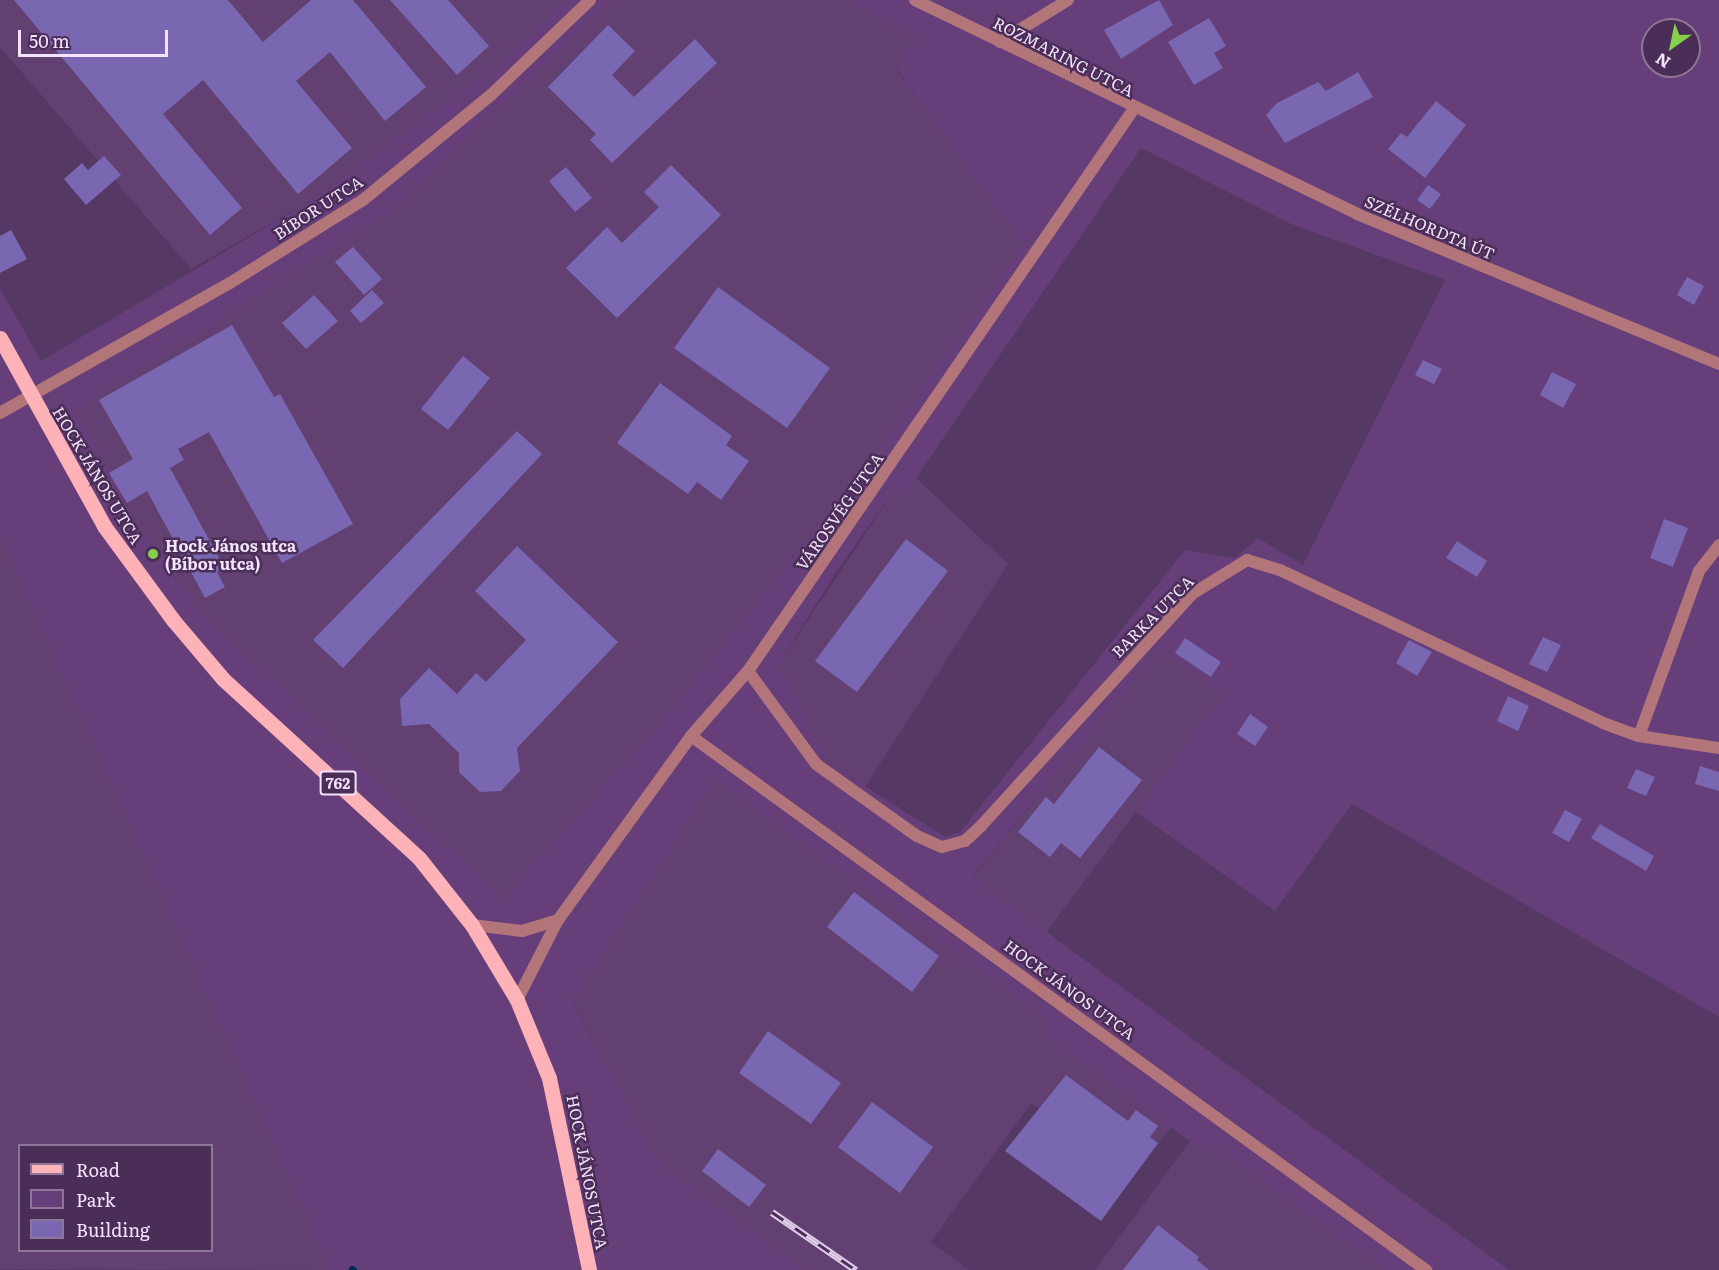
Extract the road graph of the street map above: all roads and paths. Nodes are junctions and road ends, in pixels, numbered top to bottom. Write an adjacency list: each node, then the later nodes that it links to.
1 (590, 0): 8 (street, BÍBOR UTCA)
2 (915, 0): 4 (street, ROZMARING UTCA)
3 (1068, 0): 4 (street)
4 (1000, 42): 5 (street, ROZMARING UTCA)
5 (1133, 110): 7 (street, SZÉLHORDTA ÚT); 11 (street, VÁROSVÉG UTCA)
6 (0, 338): 8 (main road, HOCK JÁNOS UTCA / 762)
7 (1719, 364)
8 (32, 397): 9 (street, BÍBOR UTCA); 16 (main road, HOCK JÁNOS UTCA / 762)
9 (0, 413)
10 (1719, 545): 13 (street)
11 (748, 671): 12 (street, VÁROSVÉG UTCA); 13 (street, BARKA UTCA)
12 (692, 736): 15 (street, VÁROSVÉG UTCA); 19 (street, HOCK JÁNOS UTCA)
13 (1639, 736): 14 (street, BARKA UTCA)
14 (1719, 748)
15 (558, 920): 16 (street); 17 (street, VÁROSVÉG UTCA)
16 (472, 925): 17 (main road, HOCK JÁNOS UTCA / 762)
17 (518, 1000): 18 (main road, HOCK JÁNOS UTCA / 762)
18 (589, 1270)
19 (1426, 1270)

